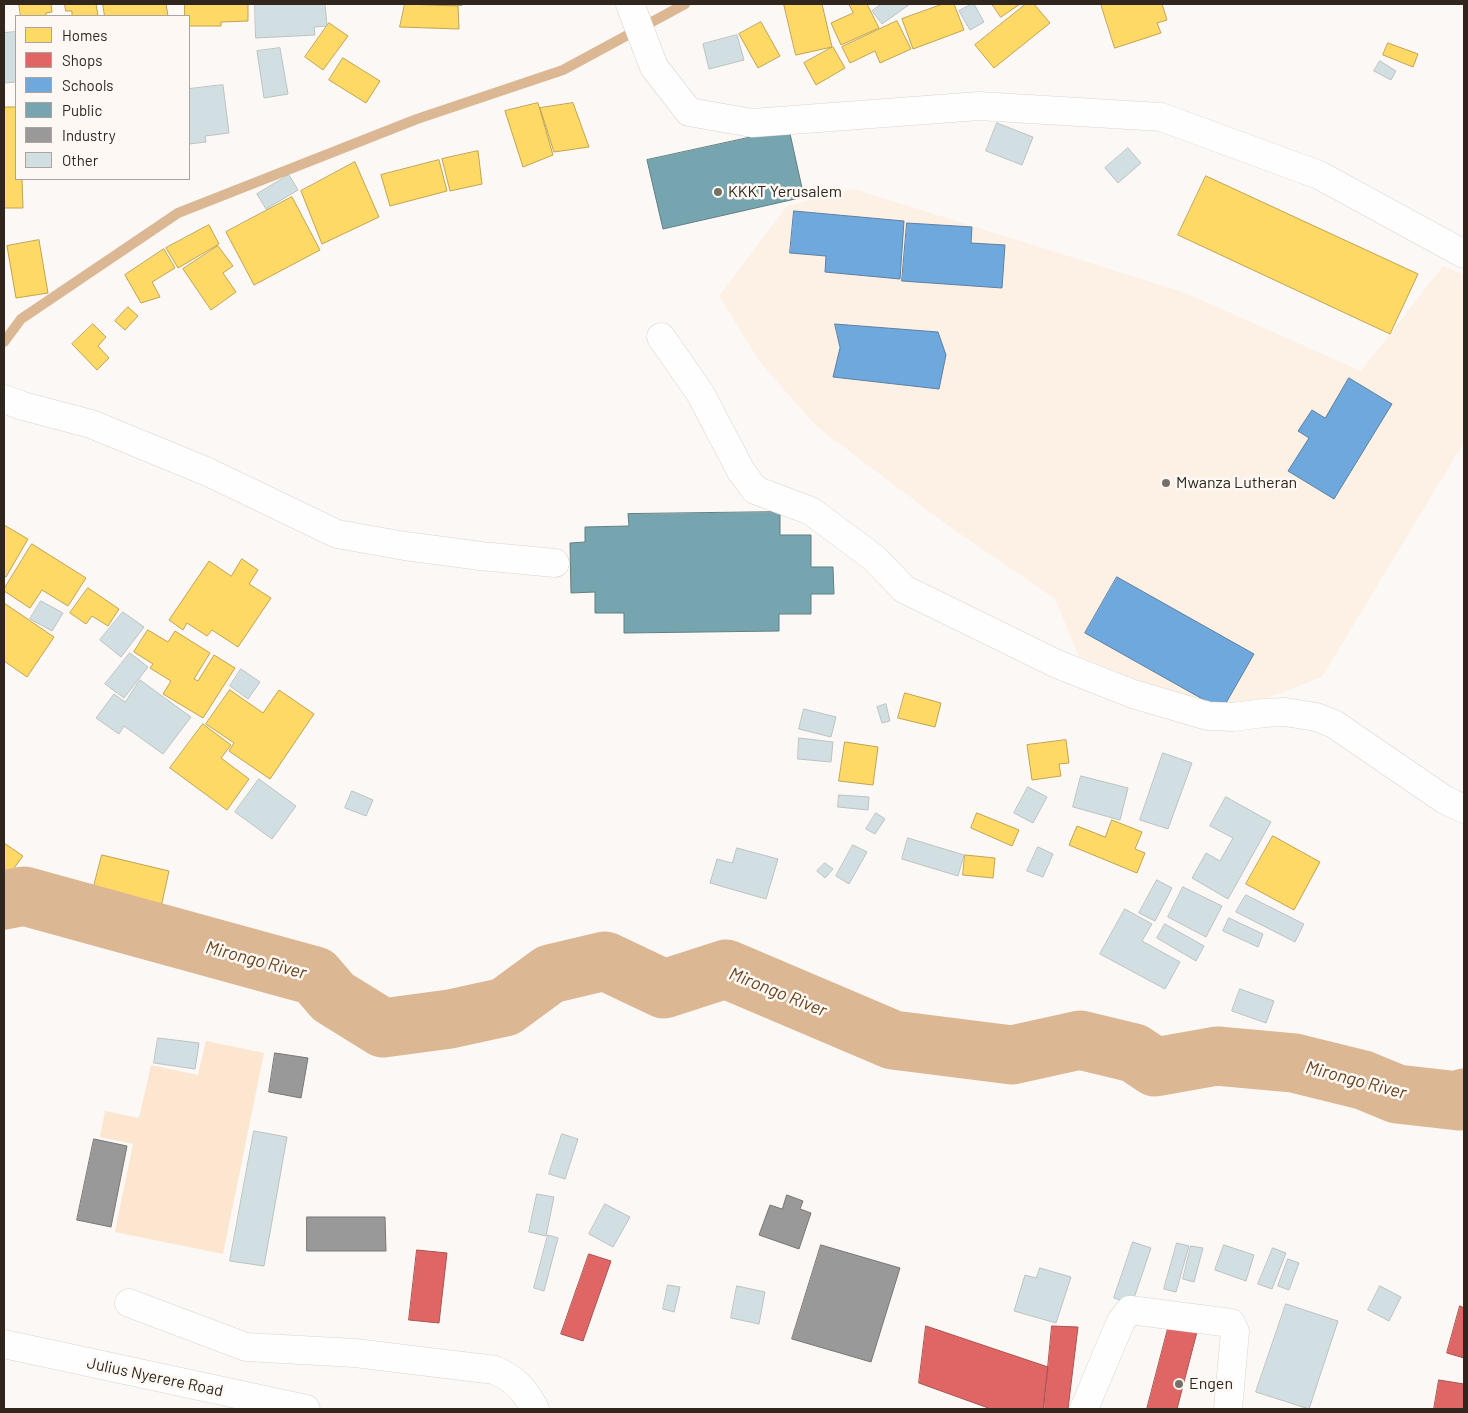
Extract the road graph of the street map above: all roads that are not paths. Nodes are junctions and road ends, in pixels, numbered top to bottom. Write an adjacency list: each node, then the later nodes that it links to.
1 (630, 4): 2 (main road)
2 (1464, 254)
3 (662, 336): 6 (main road)
4 (13, 402): 5 (main road)
5 (556, 563)
6 (1464, 809)
7 (129, 1303): 10 (main road)
8 (4, 1344): 9 (main road, Julius Nyerere Road)
9 (306, 1409)
10 (535, 1409)
11 (1084, 1409): 12 (main road)
12 (1228, 1409)

